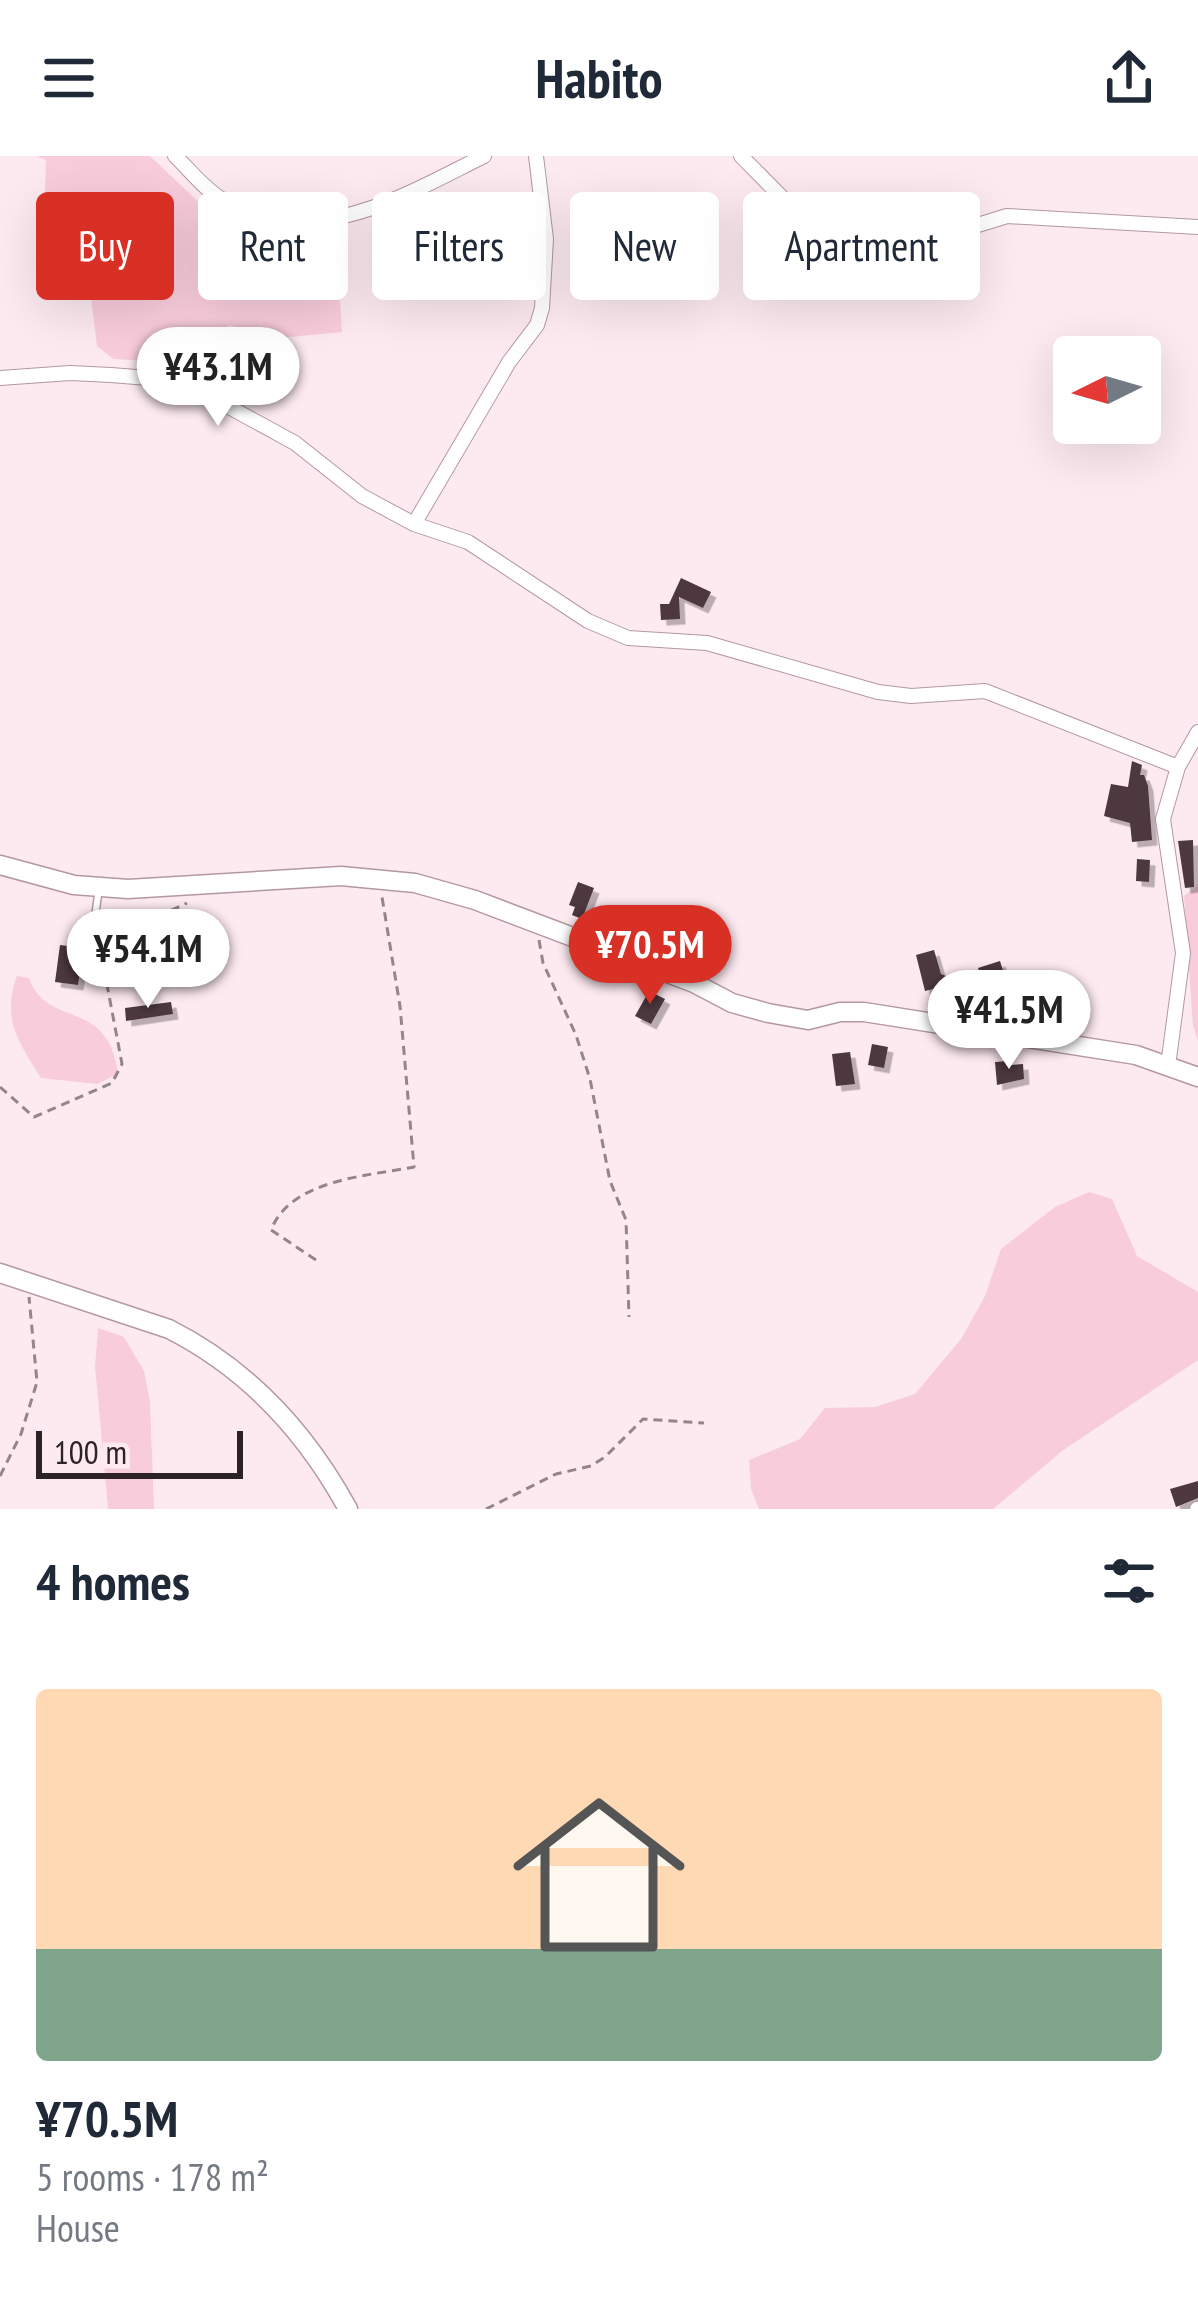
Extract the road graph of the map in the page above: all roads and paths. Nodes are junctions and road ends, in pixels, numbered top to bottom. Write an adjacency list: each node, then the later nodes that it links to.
1 (175, 156): 2 (street)
2 (484, 156)
3 (536, 156): 7 (street)
4 (740, 156): 5 (street)
5 (1198, 227)
6 (0, 378): 7 (street)
7 (414, 524): 9 (street)
8 (1198, 732): 9 (street)
9 (1178, 766): 16 (street)
10 (0, 866): 13 (street)
11 (379, 878): 12 (street); 14 (street); 19 (path)
12 (205, 885): 13 (street); 18 (path)
13 (100, 886): 15 (lane)
14 (538, 926): 16 (street); 22 (path)
15 (88, 968)
16 (1168, 1066): 17 (street)
17 (1198, 1077)
18 (0, 1087)
19 (316, 1260)
20 (0, 1274): 21 (street)
21 (28, 1283): 24 (path); 25 (street)
22 (629, 1316)
23 (704, 1423): 26 (path)
24 (0, 1476)
25 (348, 1509)
26 (486, 1509)

